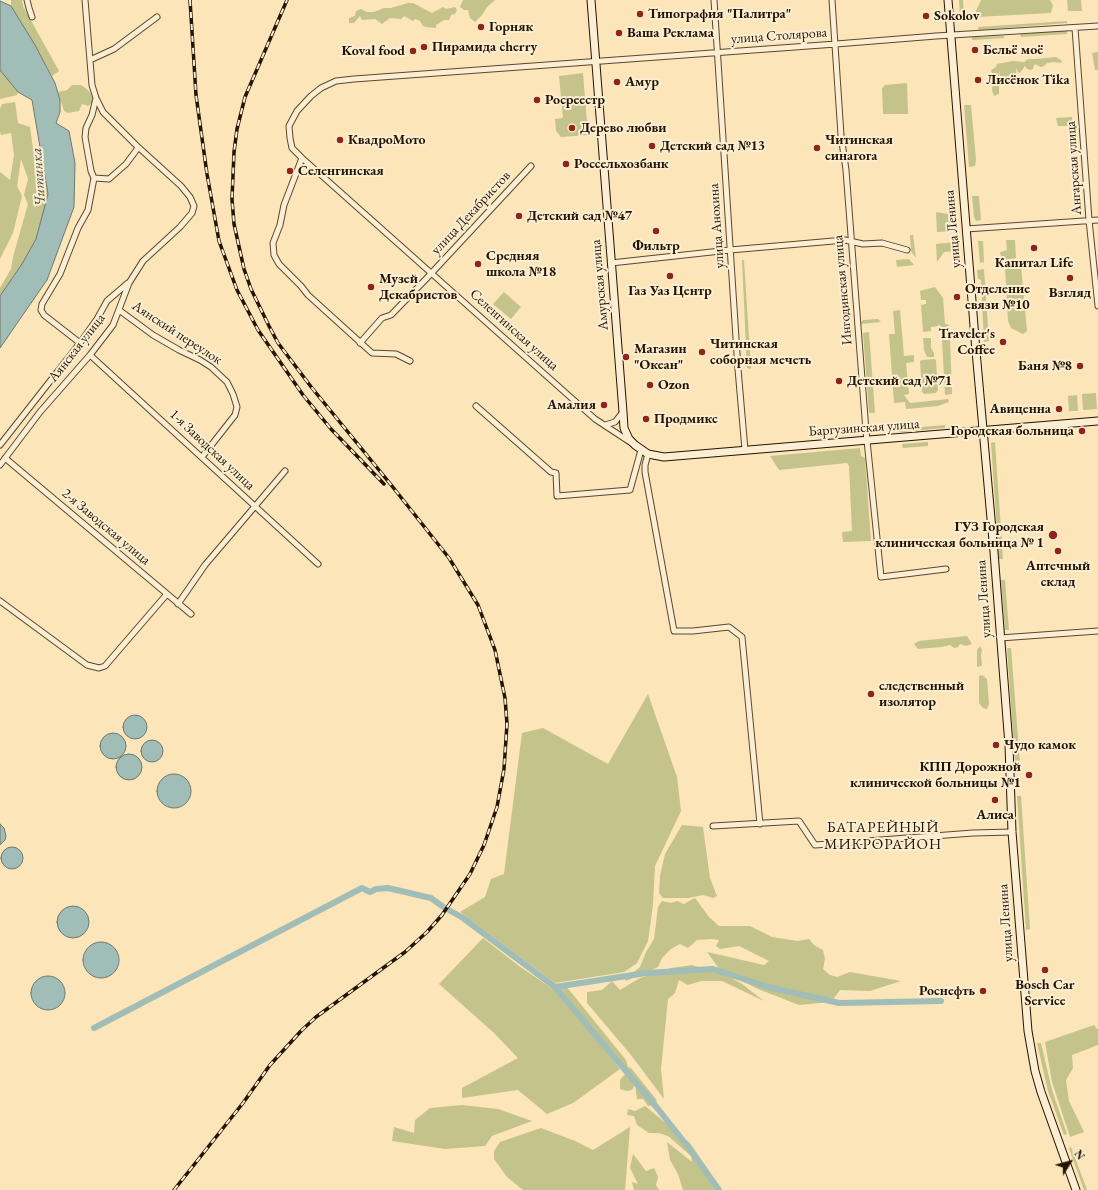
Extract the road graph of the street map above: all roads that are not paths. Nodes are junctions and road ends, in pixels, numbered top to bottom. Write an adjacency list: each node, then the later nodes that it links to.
1 (28, 0): 7 (street)
2 (85, 0): 14 (street)
3 (591, 0): 15 (main road, Амурская улица)
4 (714, 0): 13 (street, улица Анохина)
5 (832, 0): 12 (street, Ингодинская улица)
6 (948, 0): 11 (main road, улица Ленина)
7 (32, 17)
8 (157, 17): 14 (street)
9 (1098, 26): 10 (street, улица Столярова)
10 (1075, 28): 11 (street, улица Столярова); 22 (street, Ангарская улица)
11 (951, 35): 12 (street, улица Столярова); 24 (main road, улица Ленина)
12 (836, 44): 13 (street, улица Столярова); 25 (street, Ингодинская улица)
13 (718, 53): 15 (street, улица Столярова); 26 (street, улица Анохина)
14 (90, 60): 16 (street)
15 (595, 61): 18 (street, улица Столярова); 28 (main road, Амурская улица)
16 (96, 98): 17 (street); 21 (street)
17 (138, 148): 21 (street); 30 (street, Аянская улица)
18 (292, 148): 19 (street, Селенгинская улица)
19 (301, 161): 29 (street, Селенгинская улица); 34 (street)
20 (531, 166): 29 (street, улица Декабристов)
21 (94, 178): 33 (street)
22 (1089, 220): 23 (street); 24 (street); 31 (street, Ангарская улица)
23 (1098, 220)
24 (966, 228): 41 (main road, улица Ленина)
25 (851, 241): 26 (street); 27 (street); 42 (street, Ингодинская улица)
26 (730, 250): 28 (street); 45 (street, улица Анохина)
27 (907, 250)
28 (611, 263): 38 (main road, Амурская улица)
29 (432, 273): 34 (street, улица Декабристов); 40 (street, Селенгинская улица)
30 (128, 283): 32 (street, Аянская улица); 33 (street)
31 (1098, 306)
32 (119, 310): 35 (street, Аянская улица); 47 (street, Аянский переулок)
33 (80, 343): 43 (street)
34 (360, 343): 36 (street)
35 (90, 354): 47 (street, 1-я Заводская улица); 48 (street, Аянская улица)
36 (410, 361)
37 (476, 406): 44 (street)
38 (622, 412): 40 (street); 44 (main road, Амурская улица)
39 (1098, 421): 41 (main road, Баргузинская улица)
40 (605, 425): 44 (street, Селенгинская улица)
41 (983, 431): 42 (main road, Баргузинская улица); 59 (main road, улица Ленина)
42 (868, 441): 45 (main road, Баргузинская улица); 53 (street, Ингодинская улица)
43 (0, 445)
44 (638, 448): 46 (main road, Баргузинская улица)
45 (745, 450): 46 (main road, Баргузинская улица)
46 (648, 454): 60 (street)
47 (202, 457): 51 (street, 1-я Заводская улица)
48 (6, 458): 49 (street, Аянская улица); 54 (street, 2-я Заводская улица)
49 (0, 465)
50 (285, 472): 51 (street)
51 (256, 506): 52 (street, 1-я Заводская улица); 56 (street)
52 (318, 564)
53 (946, 569)
54 (167, 594): 55 (street); 56 (street, 2-я Заводская улица)
55 (0, 601)
56 (178, 604): 57 (street, 2-я Заводская улица)
57 (191, 614)
58 (1098, 631): 59 (street)
59 (1000, 638): 62 (main road, улица Ленина)
60 (760, 824): 61 (street); 62 (street)
61 (713, 826)
62 (1012, 832): 63 (main road, улица Ленина)
63 (1076, 1190)

